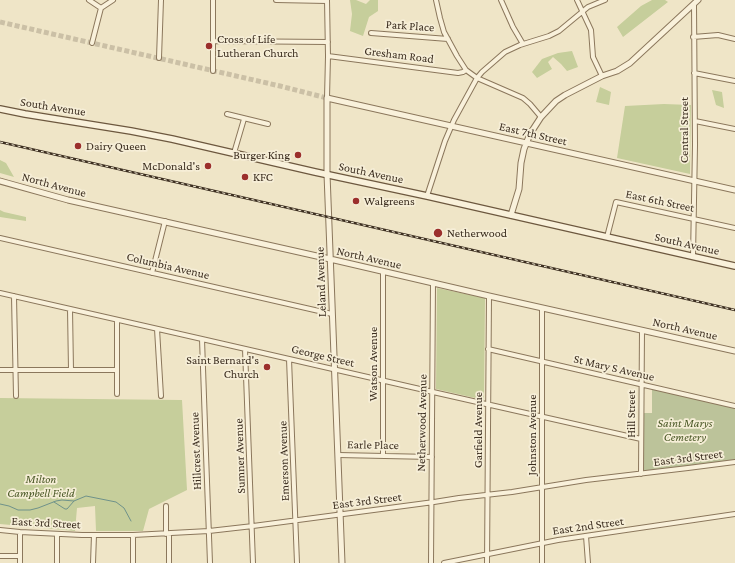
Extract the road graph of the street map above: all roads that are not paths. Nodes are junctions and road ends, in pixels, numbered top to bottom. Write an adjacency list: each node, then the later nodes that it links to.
1 (89, 0): 12 (street)
2 (113, 0): 12 (street)
3 (161, 0): 23 (street)
4 (213, 0): 18 (street)
5 (276, 0): 6 (street)
6 (327, 0): 19 (street, Leland Avenue)
7 (436, 0): 16 (street)
8 (501, 0): 21 (street)
9 (577, 0): 13 (street)
10 (605, 0): 13 (street)
11 (696, 2): 15 (street, Central Street); 27 (street)
12 (102, 8): 20 (street)
13 (582, 11): 21 (street); 27 (street)
14 (371, 33): 16 (street, Park Place)
15 (693, 37): 17 (street); 26 (street, Central Street)
16 (448, 39): 24 (street)
17 (735, 39)
18 (213, 41): 19 (street); 25 (street)
19 (328, 42): 22 (street, Leland Avenue)
20 (92, 43)
21 (523, 44): 28 (street)
22 (328, 56): 24 (street, Gresham Road); 30 (street, Leland Avenue)
23 (159, 58)
24 (466, 70): 28 (street)
25 (213, 71)
26 (694, 73): 29 (street); 35 (street, Central Street)
27 (602, 76): 33 (street)
28 (476, 78): 33 (street); 37 (street)
29 (735, 81)
30 (327, 98): 37 (street, East 7th Street); 41 (street, Leland Avenue)
31 (0, 109): 40 (main road, South Avenue)
32 (227, 114): 34 (street)
33 (541, 117): 39 (street)
34 (244, 119): 36 (street); 40 (street)
35 (695, 121): 38 (street); 42 (street, Central Street)
36 (268, 124)
37 (453, 125): 39 (street, East 7th Street); 45 (street)
38 (735, 130)
39 (526, 143): 42 (street, East 7th Street); 46 (street)
40 (234, 153): 41 (main road, South Avenue)
41 (327, 174): 45 (main road, South Avenue); 53 (street, Leland Avenue)
42 (694, 180): 44 (street, East 7th Street); 47 (street, Central Street)
43 (0, 181): 48 (street, North Avenue)
44 (735, 190)
45 (427, 196): 46 (main road, South Avenue)
46 (511, 215): 50 (main road, South Avenue)
47 (694, 219): 49 (street, East 6th Street); 50 (street, East 6th Street); 52 (street, Central Street)
48 (164, 221): 53 (street, North Avenue); 56 (street)
49 (735, 228)
50 (607, 237): 52 (main road, South Avenue)
51 (0, 238): 56 (street, Columbia Avenue)
52 (693, 257): 54 (main road, South Avenue)
53 (330, 259): 55 (street, North Avenue); 63 (street, Leland Avenue)
54 (735, 266)
55 (383, 272): 57 (street, North Avenue); 78 (street, Watson Avenue)
56 (152, 273): 63 (street, Columbia Avenue)
57 (433, 283): 60 (street, North Avenue); 80 (street, Netherwood Avenue)
58 (0, 293): 59 (street, George Street)
59 (14, 296): 62 (street, George Street); 73 (street)
60 (489, 296): 61 (street, North Avenue); 69 (street, Garfield Avenue)
61 (542, 308): 66 (street, North Avenue); 72 (street, Johnston Avenue)
62 (70, 309): 64 (street, George Street); 76 (street)
63 (332, 314): 74 (street, Leland Avenue)
64 (117, 320): 65 (street, George Street); 77 (street)
65 (157, 329): 67 (street, George Street); 83 (street)
66 (642, 330): 70 (street, North Avenue); 79 (street, Hill Street)
67 (202, 339): 68 (street, George Street); 102 (street, Hillcrest Avenue)
68 (245, 349): 71 (street, George Street); 100 (street, Sumner Avenue)
69 (488, 349): 72 (street, St Mary S Avenue); 84 (street, Garfield Avenue)
70 (735, 351)
71 (289, 359): 74 (street, George Street); 99 (street, Emerson Avenue)
72 (542, 362): 79 (street, St Mary S Avenue); 86 (street, Johnston Avenue)
73 (16, 369): 75 (street); 76 (street); 82 (street)
74 (334, 369): 78 (street, George Street); 88 (street, Leland Avenue)
75 (0, 370)
76 (71, 370): 77 (street)
77 (117, 370): 81 (street)
78 (383, 380): 80 (street, George Street); 89 (street, Watson Avenue)
79 (641, 384): 85 (street, St Mary S Avenue); 87 (street, Hill Street)
80 (433, 392): 84 (street, George Street); 90 (street, Netherwood Avenue)
81 (117, 394)
82 (16, 396)
83 (161, 396)
84 (488, 404): 86 (street, George Street); 94 (street, Garfield Avenue)
85 (735, 406)
86 (542, 417): 87 (street, George Street); 93 (street, Johnston Avenue)
87 (641, 439): 92 (street, Hill Street)
88 (338, 455): 89 (street, Earle Place); 98 (street, Leland Avenue)
89 (383, 455): 90 (street, Earle Place)
90 (432, 457): 95 (street, Netherwood Avenue)
91 (735, 462): 92 (street, East 3rd Street)
92 (641, 474): 93 (street, East 3rd Street)
93 (542, 487): 94 (street, East 3rd Street); 109 (street, Johnston Avenue)
94 (488, 494): 95 (street, East 3rd Street); 110 (street, Garfield Avenue)
95 (432, 502): 98 (street, East 3rd Street); 122 (street, Netherwood Avenue)
96 (166, 506): 105 (street)
97 (735, 514): 108 (street, East 2nd Street)
98 (340, 515): 99 (street, East 3rd Street); 121 (street, Leland Avenue)
99 (296, 520): 100 (street, East 3rd Street); 120 (street, Emerson Avenue)
100 (253, 526): 102 (street, East 3rd Street); 119 (street, Sumner Avenue)
101 (0, 530): 103 (street, East 3rd Street)
102 (209, 531): 105 (street, East 3rd Street); 118 (street, Hillcrest Avenue)
103 (20, 532): 104 (street, East 3rd Street); 112 (street)
104 (57, 534): 106 (street, East 3rd Street); 114 (street)
105 (168, 534): 107 (street, East 3rd Street); 117 (street)
106 (94, 535): 107 (street, East 3rd Street); 115 (street)
107 (133, 535): 116 (street)
108 (586, 536): 109 (street, East 2nd Street); 126 (street)
109 (542, 543): 110 (street, East 2nd Street); 125 (street, Johnston Avenue)
110 (487, 554): 123 (street, East 2nd Street); 124 (street, Garfield Avenue)
111 (0, 556): 112 (street)
112 (20, 556): 113 (street)
113 (20, 563)
114 (57, 563)
115 (93, 563)
116 (133, 563)
117 (169, 563)
118 (210, 563)
119 (254, 563)
120 (297, 563)
121 (342, 563)
122 (431, 563)
123 (444, 563)
124 (487, 563)
125 (542, 563)
126 (588, 563)

